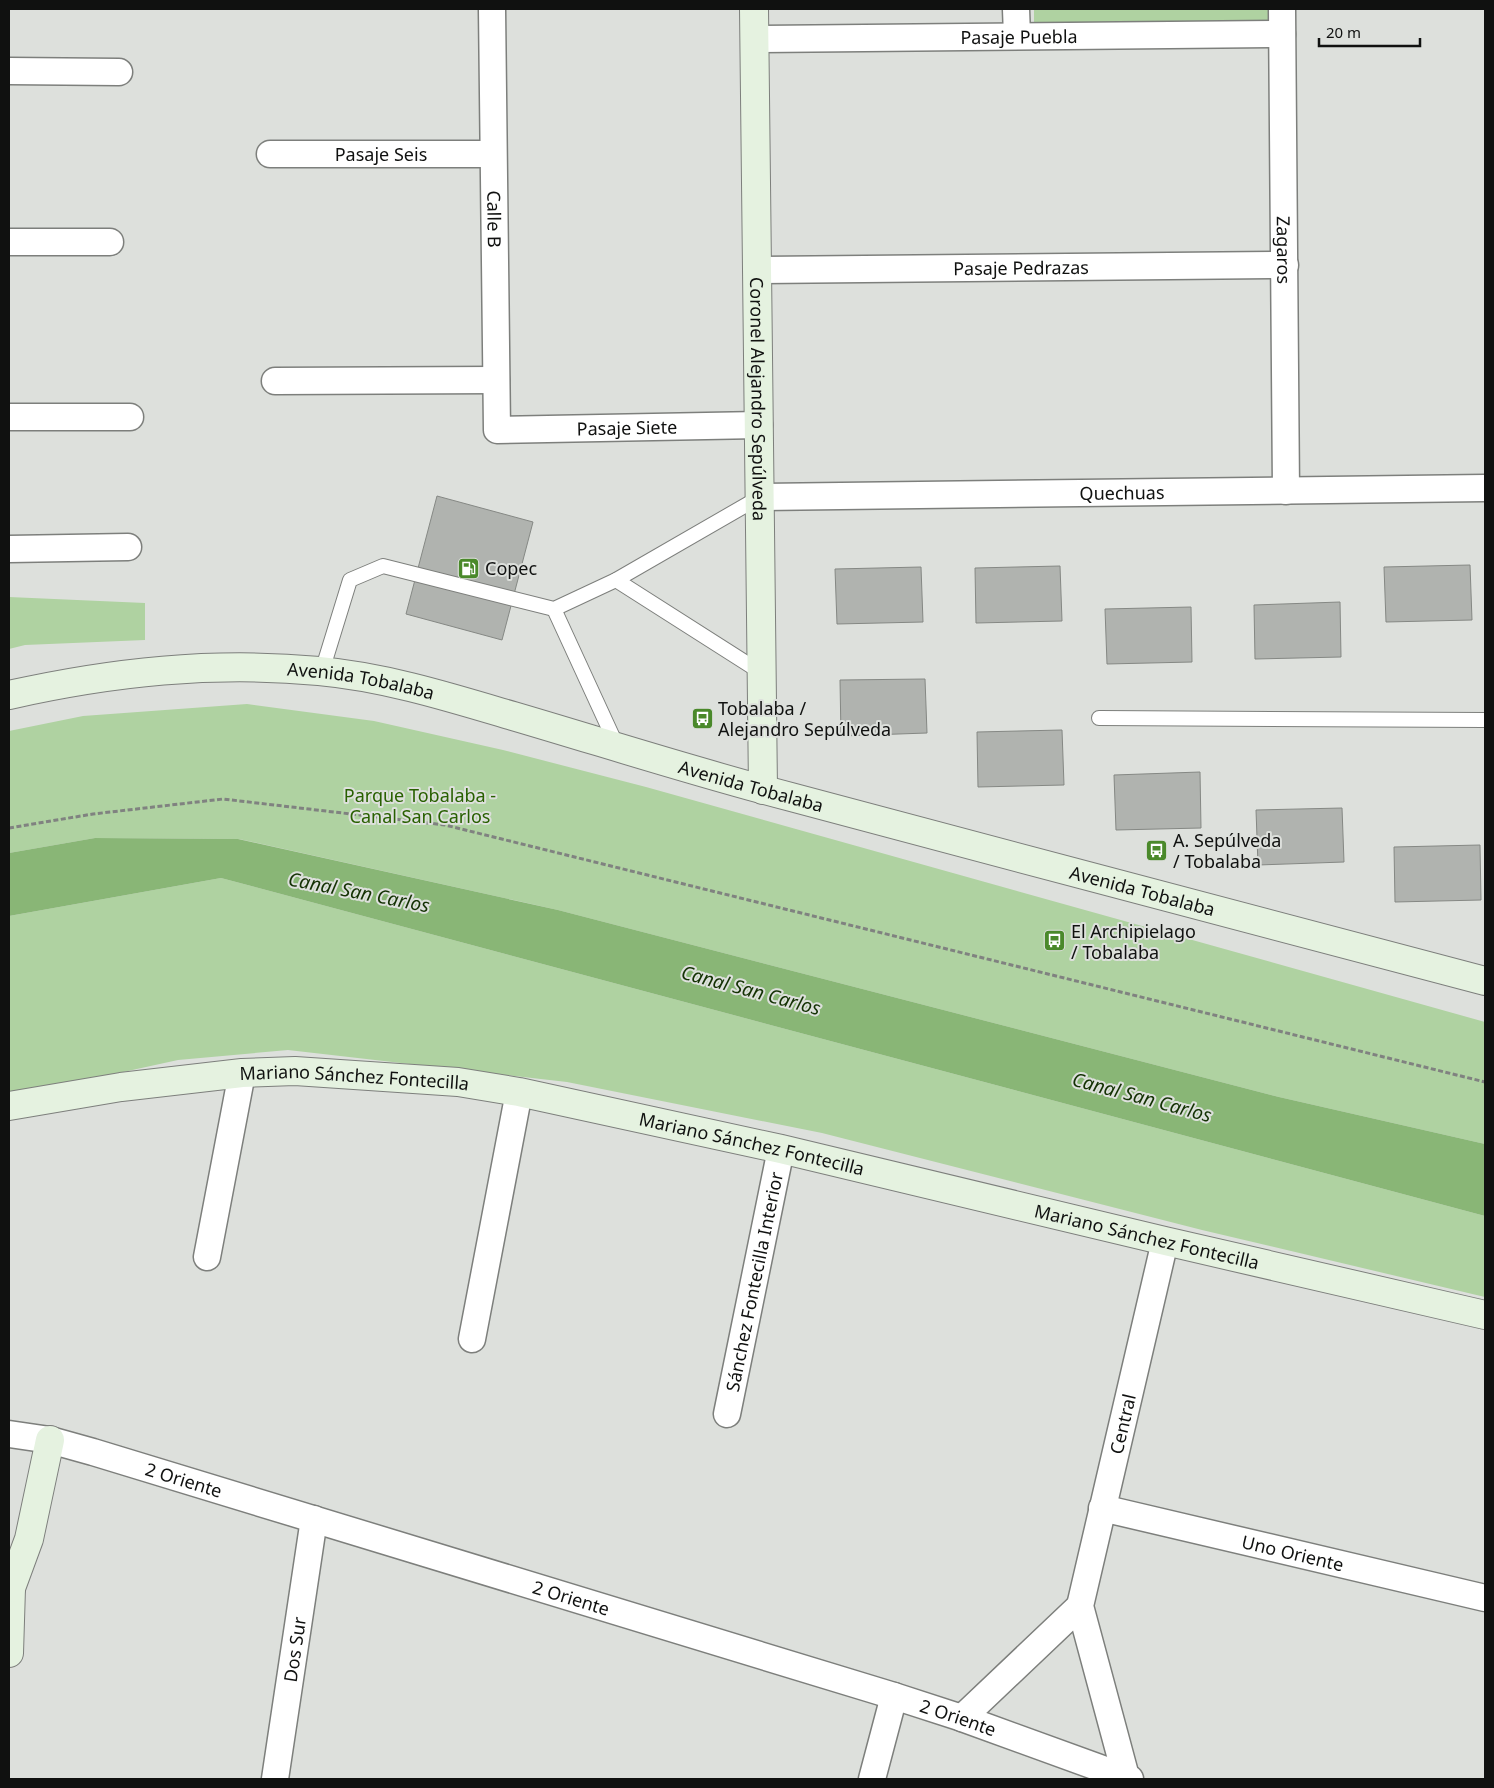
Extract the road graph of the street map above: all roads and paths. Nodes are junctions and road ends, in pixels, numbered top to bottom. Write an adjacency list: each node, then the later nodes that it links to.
1 (492, 9): 10 (street, Calle B)
2 (754, 9): 6 (street, Coronel Alejandro Sepúlveda)
3 (1016, 9): 5 (street)
4 (1282, 21): 5 (street, Pasaje Puebla); 13 (street, Zagaros)
5 (1017, 36): 6 (street, Pasaje Puebla)
6 (755, 39): 14 (street, Coronel Alejandro Sepúlveda)
7 (9, 71): 8 (street)
8 (120, 72)
9 (270, 154): 10 (street, Pasaje Seis)
10 (493, 154): 15 (street, Calle B)
11 (9, 242): 12 (street)
12 (110, 242)
13 (1285, 265): 14 (street, Pasaje Pedrazas); 22 (street, Zagaros)
14 (757, 270): 19 (street, Coronel Alejandro Sepúlveda)
15 (496, 380): 16 (street); 20 (street, Calle B)
16 (275, 381)
17 (9, 417): 18 (street)
18 (130, 417)
19 (759, 425): 20 (street, Pasaje Siete); 23 (street, Coronel Alejandro Sepúlveda)
20 (496, 430)
21 (1485, 488): 22 (street, Quechuas)
22 (1286, 491): 23 (street, Quechuas)
23 (760, 497): 26 (lane); 29 (street, Coronel Alejandro Sepúlveda)
24 (128, 547): 25 (street)
25 (9, 549)
26 (616, 580): 27 (lane); 29 (lane)
27 (554, 609): 28 (lane); 33 (lane)
28 (322, 671): 30 (street, Avenida Tobalaba); 33 (street, Avenida Tobalaba)
29 (762, 673): 34 (street, Coronel Alejandro Sepúlveda)
30 (9, 695)
31 (1099, 718): 32 (lane)
32 (1485, 720)
33 (617, 746): 34 (street, Avenida Tobalaba)
34 (764, 790): 36 (street, Avenida Tobalaba)
35 (9, 828): 38 (path)
36 (1485, 981)
37 (242, 1073): 39 (street, Mariano Sánchez Fontecilla); 40 (street, Mariano Sánchez Fontecilla); 43 (street)
38 (1485, 1082)
39 (519, 1092): 41 (street, Mariano Sánchez Fontecilla); 45 (street)
40 (9, 1106)
41 (782, 1149): 42 (street, Mariano Sánchez Fontecilla); 46 (street, Sánchez Fontecilla Interior)
42 (1165, 1242): 44 (street, Mariano Sánchez Fontecilla); 49 (street, Central)
43 (207, 1257)
44 (1485, 1315)
45 (472, 1339)
46 (727, 1414)
47 (9, 1434): 48 (street, 2 Oriente)
48 (50, 1440): 50 (street, 2 Oriente); 51 (street)
49 (1102, 1508): 52 (street, Uno Oriente); 53 (street, Central)
50 (314, 1519): 55 (street, 2 Oriente); 58 (street, Dos Sur)
51 (10, 1581): 54 (street)
52 (1485, 1598)
53 (1080, 1606): 56 (street); 57 (street, Central)
54 (9, 1653)
55 (894, 1696): 56 (street, 2 Oriente); 59 (street)
56 (962, 1718): 57 (street, 2 Oriente)
57 (1128, 1778)
58 (275, 1779)
59 (872, 1779)

